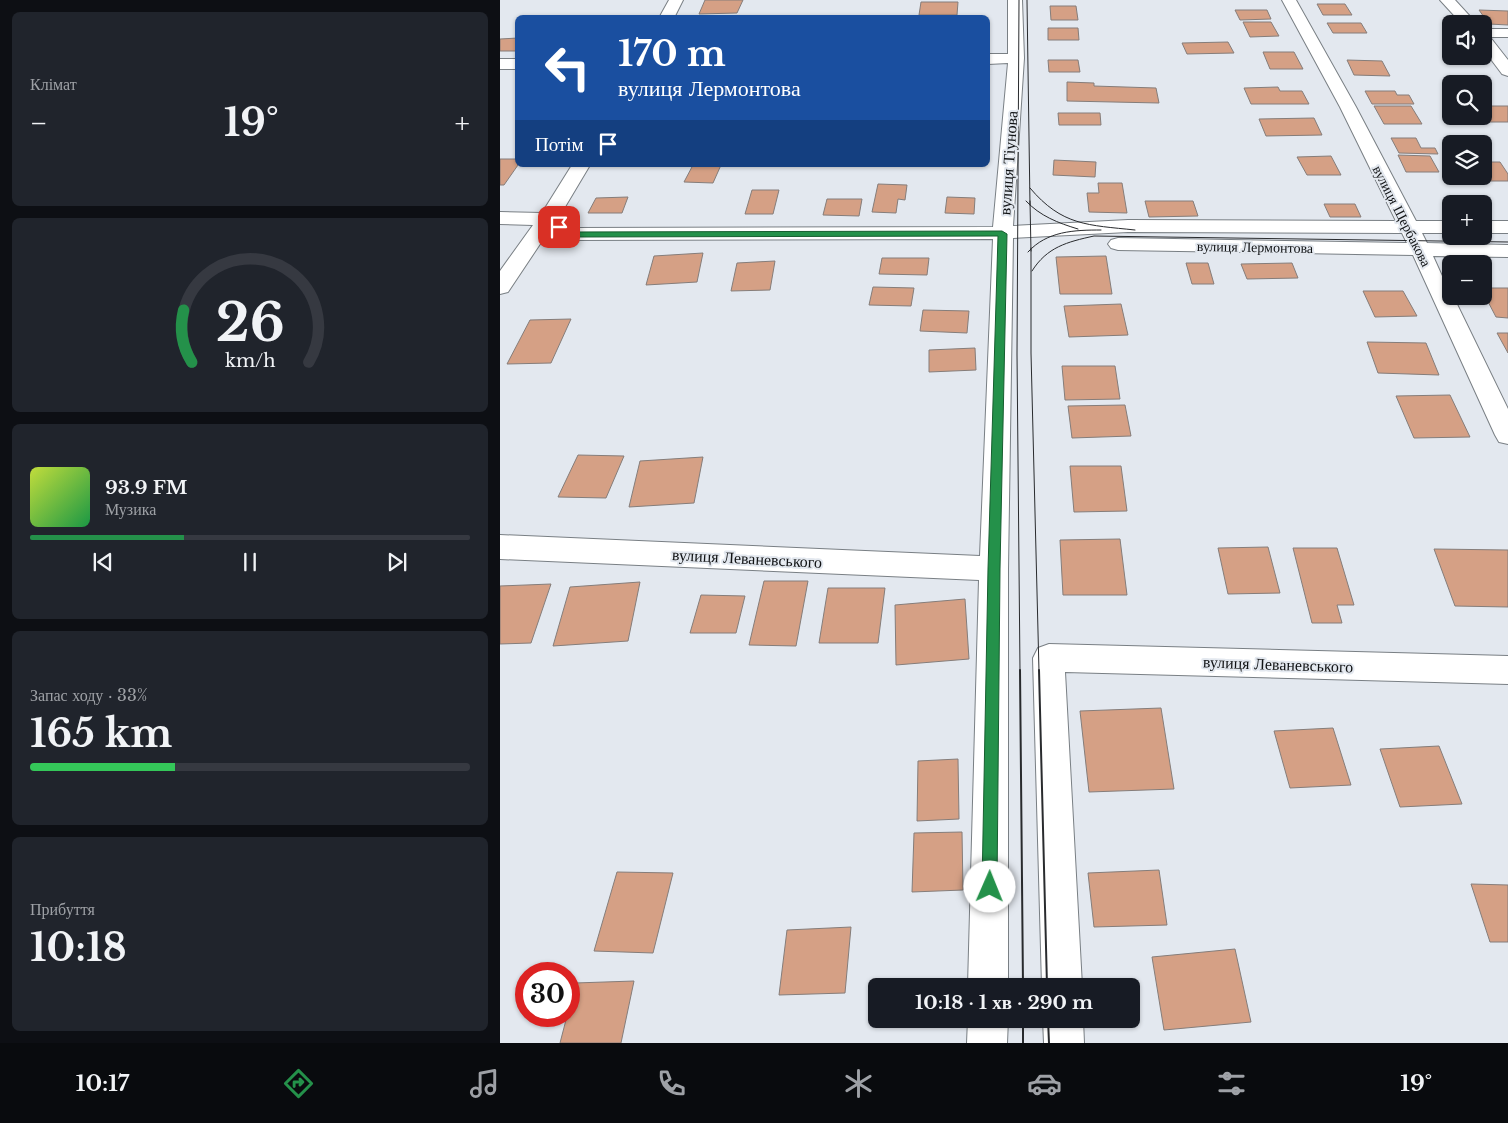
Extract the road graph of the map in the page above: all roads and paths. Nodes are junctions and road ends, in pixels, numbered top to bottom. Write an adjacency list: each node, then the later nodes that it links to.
1 (676, 0): 5 (street)
2 (1015, 0): 11 (street, вулиця Тіунова)
3 (1289, 0): 18 (street, вулиця Щербакова)
4 (1447, 0): 6 (street)
5 (668, 15)
6 (1461, 15)
7 (1492, 33): 8 (street)
8 (1508, 33)
9 (1492, 51): 14 (street)
10 (990, 58): 11 (street)
11 (1016, 58): 23 (street, вулиця Тіунова)
12 (500, 64): 13 (street)
13 (515, 64)
14 (1508, 72)
15 (580, 167): 17 (street)
16 (500, 218): 17 (street)
17 (548, 219): 22 (street); 24 (street)
18 (1407, 226): 19 (street, вулиця Лермонтова); 23 (street, вулиця Лермонтова); 25 (street, вулиця Щербакова)
19 (1442, 227)
20 (1492, 227): 21 (street)
21 (1508, 227)
22 (570, 234): 23 (street, вулиця Лермонтова); 24 (street, вулиця Лермонтова)
23 (1002, 234): 25 (street, вулиця Лермонтова); 30 (street, вулиця Тіунова)
24 (526, 248): 27 (street)
25 (1420, 250): 26 (street, вулиця Лермонтова); 28 (street, вулиця Щербакова)
26 (1508, 251)
27 (500, 288)
28 (1508, 435)
29 (500, 547): 30 (street, вулиця Леваневського)
30 (994, 569): 32 (street, вулиця Тіунова)
31 (1508, 670): 33 (street, вулиця Леваневського)
32 (988, 978)
33 (1062, 978)
34 (988, 1028): 36 (street)
35 (1063, 1028): 37 (street)
36 (988, 1043)
37 (1064, 1043)

